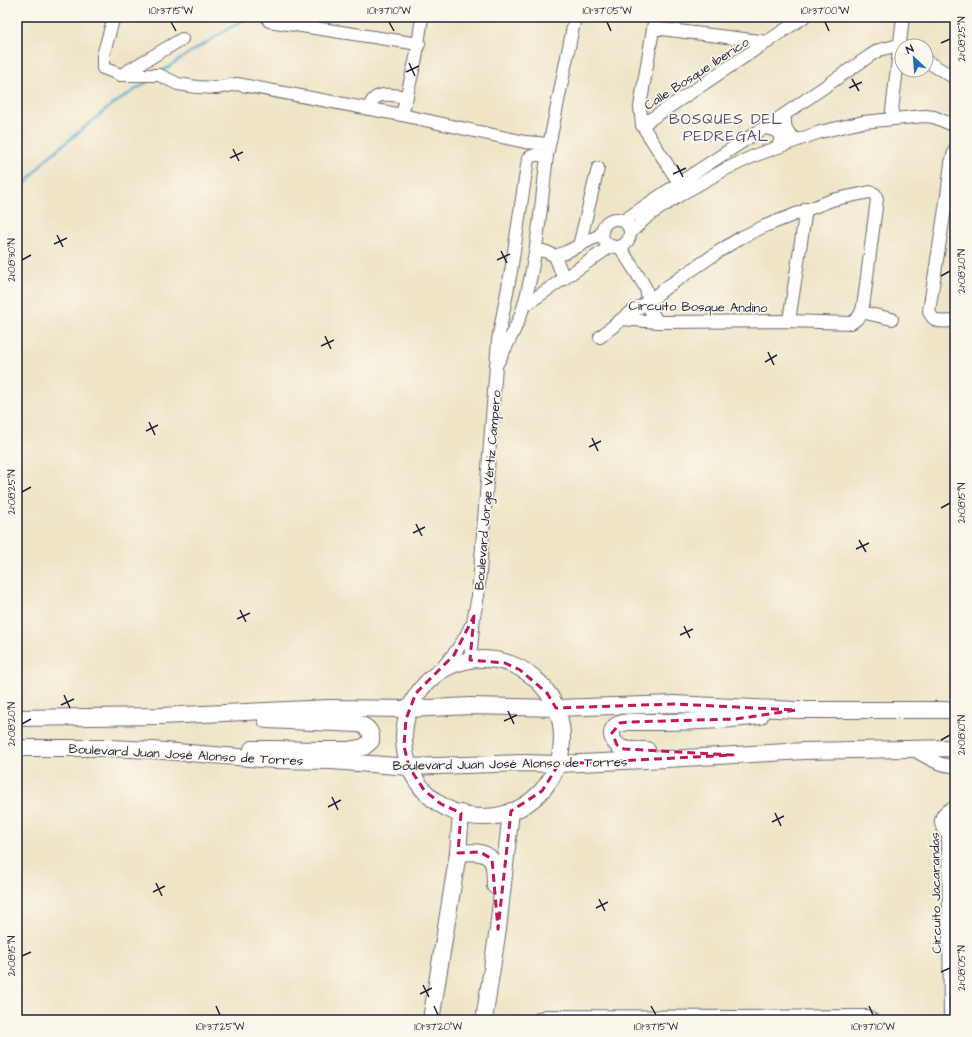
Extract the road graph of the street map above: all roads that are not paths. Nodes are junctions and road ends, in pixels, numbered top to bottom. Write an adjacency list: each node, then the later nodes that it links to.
1 (114, 17): 14 (street)
2 (422, 17): 11 (street)
3 (575, 17): 28 (street)
4 (804, 17): 10 (street, Calle Bosque Iberico)
5 (903, 17): 8 (street)
6 (268, 21): 11 (street)
7 (654, 22): 10 (street); 22 (street)
8 (902, 38)
9 (182, 39): 14 (street)
10 (768, 42): 22 (street, Calle Bosque Iberico)
11 (418, 44): 17 (street)
12 (894, 47): 19 (street)
13 (934, 66): 16 (street)
14 (121, 75): 18 (street)
15 (896, 78): 21 (street)
16 (955, 78)
17 (407, 97): 18 (street); 20 (street)
18 (368, 109): 20 (street)
19 (785, 114): 24 (street); 25 (street)
20 (402, 115): 28 (street)
21 (890, 119): 23 (street); 25 (street)
22 (642, 125): 30 (street)
23 (955, 126)
24 (764, 128): 26 (street); 30 (street)
25 (797, 140): 26 (street)
26 (778, 147): 30 (street)
27 (955, 149): 31 (street)
28 (548, 150): 38 (street, Boulevard Jorge Vértiz Campero); 51 (street, Boulevard Jorge Vértiz Campero)
29 (598, 168): 33 (street)
30 (682, 188): 34 (street); 36 (street)
31 (951, 198): 47 (street)
32 (806, 209): 41 (street, Circuito Bosque Andino); 44 (street, Circuito Bosque Andino); 48 (street)
33 (586, 213): 35 (street); 37 (street)
34 (623, 222): 35 (street); 36 (street)
35 (604, 229): 36 (street); 37 (street)
36 (622, 242): 40 (street); 41 (street, Circuito Bosque Andino); 42 (street, Circuito Bosque Andino)
37 (579, 246): 39 (street)
38 (536, 249): 39 (street); 43 (street, Boulevard Jorge Vértiz Campero)
39 (555, 256): 40 (street)
40 (564, 279): 43 (street)
41 (664, 289): 42 (street)
42 (648, 302): 45 (street, Circuito Bosque Andino); 49 (street)
43 (524, 306): 51 (street, Boulevard Jorge Vértiz Campero)
44 (861, 312): 46 (street); 48 (street, Circuito Bosque Andino)
45 (622, 319): 49 (street, Circuito Bosque Andino); 50 (street)
46 (892, 319)
47 (955, 320)
48 (789, 321): 49 (street, Circuito Bosque Andino)
49 (658, 322)
50 (600, 336)
51 (497, 364): 52 (street, Boulevard Jorge Vértiz Campero)
52 (474, 616): 53 (street, Boulevard Jorge Vértiz Campero); 54 (street, Boulevard Jorge Vértiz Campero)
53 (470, 660): 54 (main road); 55 (main road)
54 (442, 668): 56 (main road)
55 (556, 708): 56 (main road); 57 (main road); 66 (main road)
56 (409, 709): 59 (main road); 68 (main road)
57 (796, 710): 58 (main road); 65 (main road)
58 (955, 710)
59 (196, 714): 60 (main road); 64 (main road)
60 (17, 718)
61 (17, 748): 64 (main road, Boulevard Juan José Alonso de Torres)
62 (955, 748): 63 (main road, Boulevard Juan José Alonso de Torres)
63 (912, 749): 65 (main road, Boulevard Juan José Alonso de Torres); 67 (street)
64 (194, 754): 68 (main road, Boulevard Juan José Alonso de Torres)
65 (733, 755): 66 (main road, Boulevard Juan José Alonso de Torres)
66 (559, 764): 68 (main road, Boulevard Juan José Alonso de Torres); 70 (main road)
67 (955, 766)
68 (409, 767): 71 (main road)
69 (955, 808): 73 (street)
70 (511, 811): 71 (main road); 75 (main road)
71 (460, 813): 74 (main road)
72 (955, 818): 73 (street, Circuito Jacarandas)
73 (948, 834): 76 (street, Circuito Jacarandas)
74 (458, 852): 75 (main road); 81 (main road)
75 (498, 929): 82 (main road)
76 (952, 954): 77 (street, Circuito Jacarandas)
77 (952, 1014)
78 (556, 1018): 79 (street); 83 (street)
79 (740, 1018): 80 (street)
80 (809, 1018): 84 (street)
81 (431, 1020)
82 (484, 1020)
83 (537, 1020)
84 (873, 1020)

